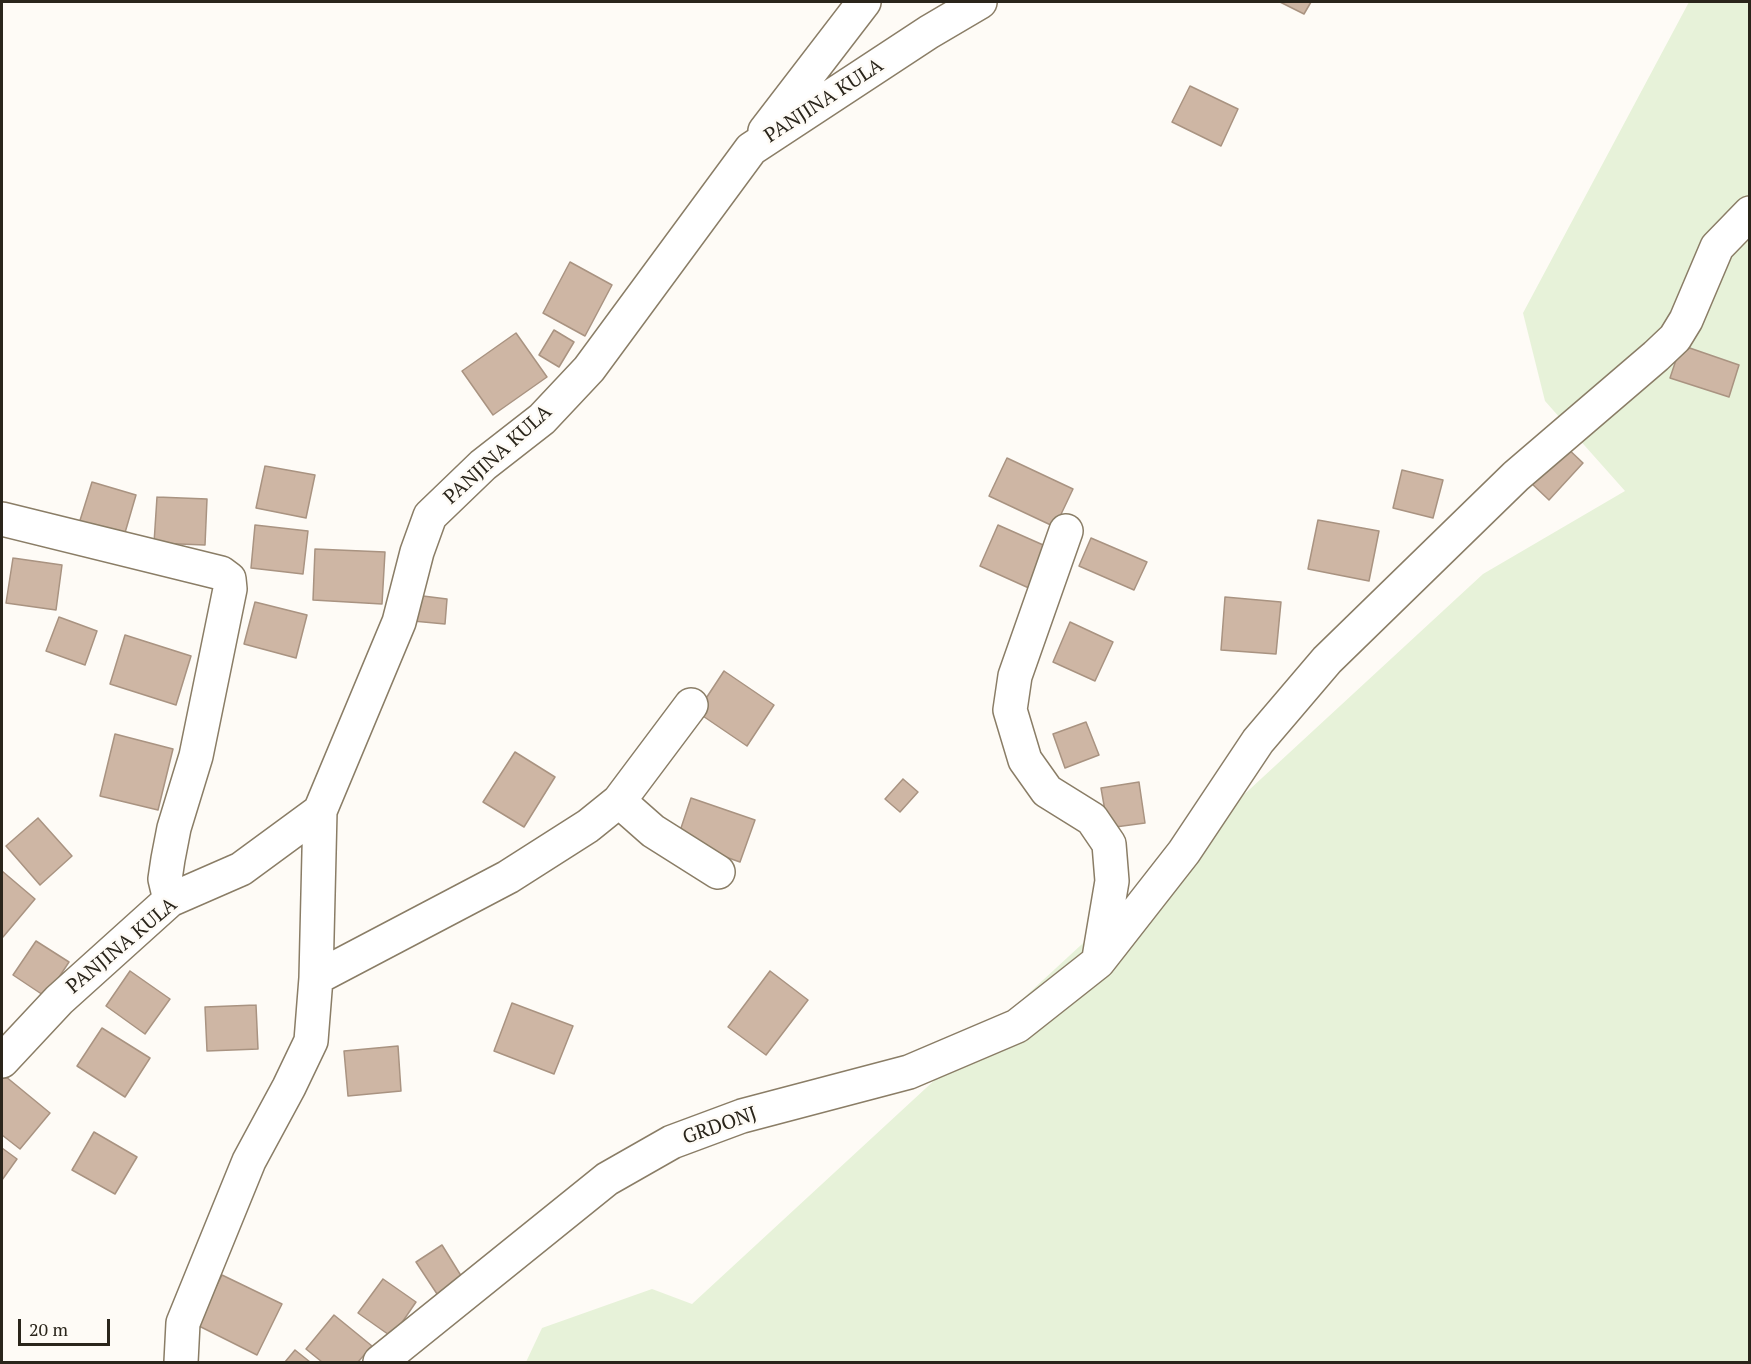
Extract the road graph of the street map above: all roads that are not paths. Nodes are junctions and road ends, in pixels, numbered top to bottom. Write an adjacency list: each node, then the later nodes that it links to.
1 (864, 2): 3 (street)
2 (980, 2): 3 (street, PANJINA KULA)
3 (751, 149): 9 (street, PANJINA KULA)
4 (1749, 213): 12 (street, GRDONJ)
5 (2, 519): 11 (street)
6 (1066, 531): 12 (street)
7 (691, 705): 8 (street)
8 (619, 801): 10 (street); 13 (street)
9 (320, 811): 11 (street, PANJINA KULA); 13 (street)
10 (718, 872)
11 (170, 900): 14 (street, PANJINA KULA)
12 (1098, 962): 16 (street, GRDONJ)
13 (316, 978): 15 (street)
14 (2, 1061)
15 (181, 1362)
16 (380, 1362)

